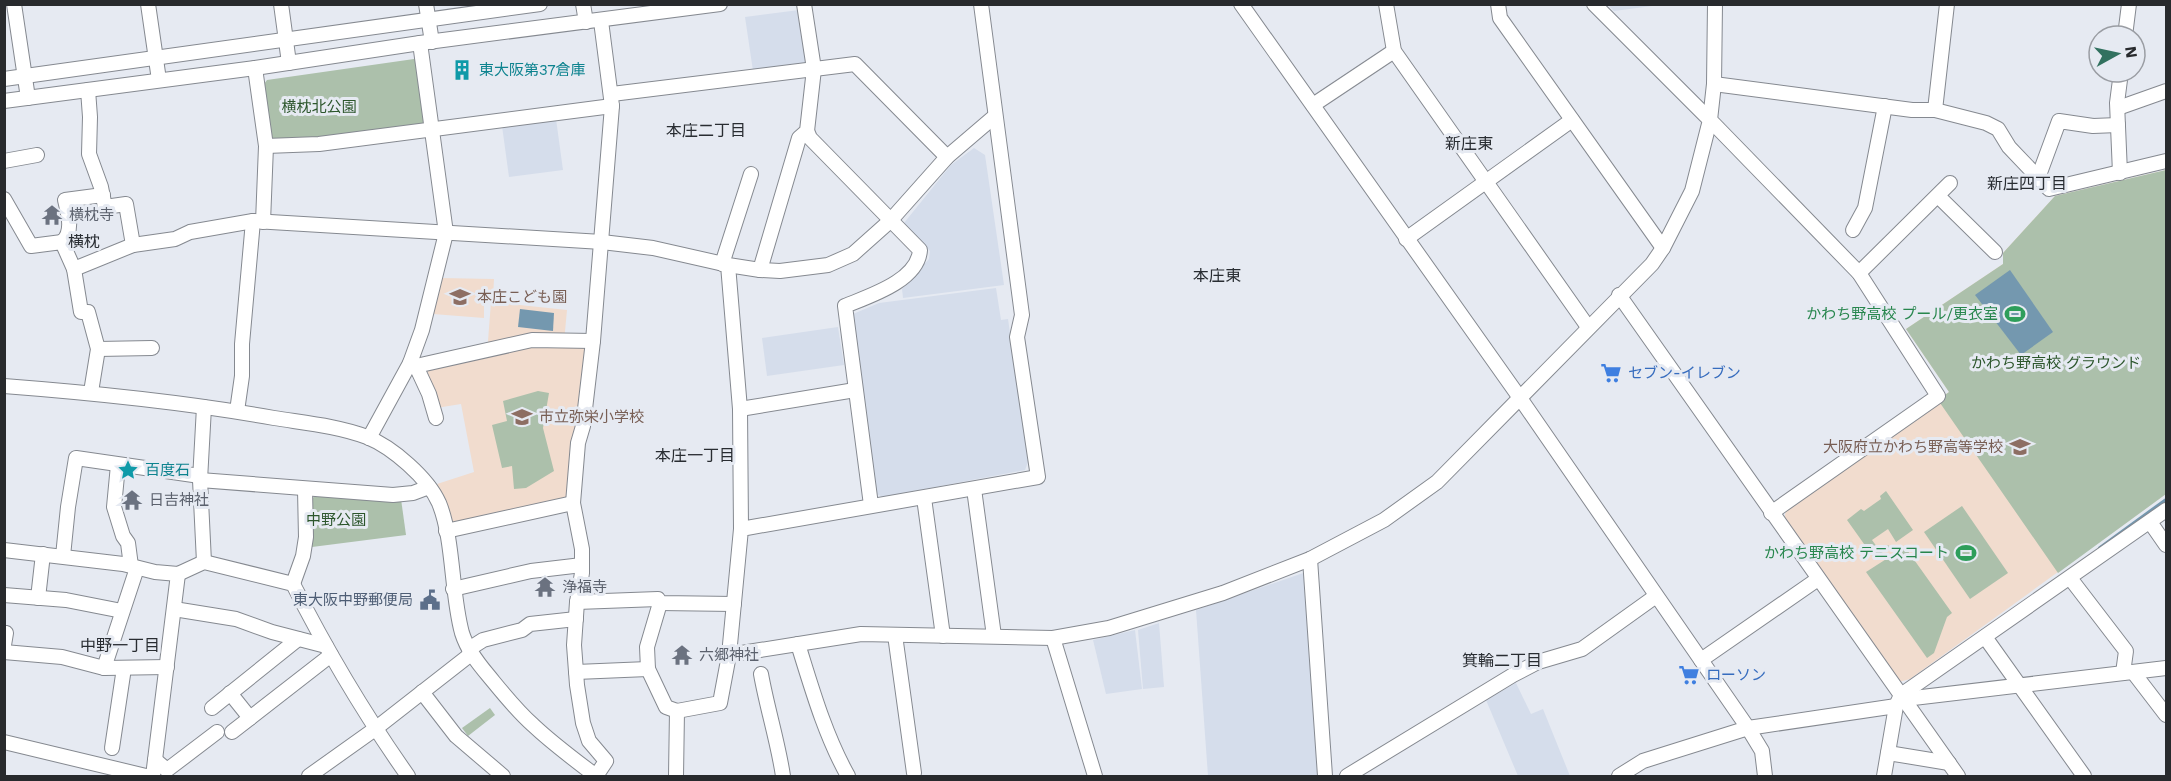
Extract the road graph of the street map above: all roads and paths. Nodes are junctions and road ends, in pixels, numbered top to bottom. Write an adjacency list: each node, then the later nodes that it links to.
1 (14, 4): 28 (street)
2 (148, 4): 24 (street)
3 (281, 4): 21 (street)
4 (426, 4): 17 (street)
5 (540, 4): 17 (street)
6 (583, 4): 19 (street)
7 (720, 4): 18 (street)
8 (804, 4): 27 (street)
9 (981, 4): 42 (street)
10 (1241, 4): 38 (street)
11 (1386, 4): 23 (street)
12 (1498, 4): 43 (street)
13 (1594, 4): 44 (street)
14 (1715, 4): 31 (street)
15 (1947, 4): 41 (street)
16 (2129, 4): 20 (street)
17 (428, 19): 21 (street); 22 (street)
18 (601, 21): 19 (street); 36 (street)
19 (586, 22): 22 (street)
20 (2127, 24)
21 (286, 41): 24 (street); 25 (street)
22 (426, 42): 25 (street); 46 (street)
23 (1394, 51): 38 (street); 56 (street)
24 (155, 58): 28 (street); 30 (street)
25 (289, 63): 26 (street)
26 (255, 68): 30 (street); 48 (street)
27 (814, 69): 36 (street); 47 (street); 50 (street)
28 (24, 76): 29 (street); 35 (street)
29 (4, 79)
30 (159, 80): 33 (street)
31 (1714, 84): 39 (street); 44 (street)
32 (2120, 84): 40 (street)
33 (88, 90): 35 (street); 58 (street)
34 (2166, 91): 40 (street)
35 (28, 98): 37 (street)
36 (612, 100): 46 (street); 67 (street)
37 (4, 101)
38 (1314, 105): 65 (street)
39 (1885, 106): 41 (street); 63 (street)
40 (2118, 108): 45 (street)
41 (1935, 110): 55 (street)
42 (995, 116): 50 (street); 93 (street)
43 (1572, 120): 56 (street); 69 (street)
44 (1710, 120): 69 (street); 74 (street)
45 (2118, 125): 53 (street); 55 (street)
46 (433, 130): 48 (street); 64 (street)
47 (807, 131): 61 (street); 73 (street)
48 (266, 146): 62 (street)
49 (37, 155): 51 (street)
50 (947, 157): 61 (street)
51 (4, 161)
52 (2166, 161): 53 (street)
53 (2120, 173): 55 (street)
54 (751, 174): 71 (street)
55 (2038, 178)
56 (1485, 181): 65 (street); 76 (street)
57 (1950, 183): 59 (street)
58 (103, 195): 66 (street); 68 (street)
59 (1938, 196): 70 (street); 74 (street)
60 (4, 198): 66 (street)
61 (890, 221): 73 (street); 82 (street)
62 (258, 222): 64 (street); 68 (street); 87 (street)
63 (1853, 230)
64 (446, 232): 67 (street); 80 (street)
65 (1406, 239): 84 (street)
66 (62, 242): 72 (street)
67 (602, 242): 71 (street); 77 (street)
68 (134, 245): 72 (street)
69 (1663, 248): 75 (street)
70 (1995, 252)
71 (725, 265): 73 (street); 86 (street)
72 (74, 269): 79 (street)
73 (760, 270)
74 (1859, 273): 99 (street)
75 (1620, 295): 76 (street); 99 (street)
76 (1588, 327): 84 (street)
77 (592, 341): 80 (street); 96 (street)
78 (152, 348): 79 (street)
79 (98, 349): 83 (street)
80 (413, 364): 88 (street); 89 (street)
81 (4, 386): 83 (street)
82 (855, 390): 86 (street); 97 (street)
83 (91, 392): 85 (street)
84 (1520, 398): 107 (street); 117 (street)
85 (204, 407): 87 (street); 91 (street)
86 (740, 409): 101 (street)
87 (237, 411): 89 (street)
88 (436, 418)
89 (369, 438): 92 (street)
90 (118, 465): 91 (street); 106 (street); 110 (street)
91 (200, 478): 94 (street); 108 (street)
92 (429, 487): 94 (street); 102 (street)
93 (974, 489): 95 (street); 127 (street)
94 (305, 490): 114 (street)
95 (924, 498): 97 (street); 126 (street)
96 (573, 503): 102 (street); 109 (street)
97 (871, 506): 101 (street)
98 (2166, 510): 100 (street)
99 (1771, 513): 113 (street)
100 (2150, 522): 103 (street); 112 (street)
101 (741, 530): 121 (street)
102 (446, 531): 115 (street)
103 (2166, 545)
104 (4, 550): 105 (street)
105 (43, 554): 106 (street); 118 (street)
106 (63, 556): 110 (street)
107 (1310, 559): 129 (street); 173 (street)
108 (204, 562): 111 (street); 114 (street)
109 (582, 564): 115 (street); 119 (street)
110 (134, 567): 111 (street); 123 (street)
111 (178, 574): 122 (street)
112 (2070, 578): 128 (street); 143 (street)
113 (1818, 579): 136 (street); 148 (street)
114 (293, 584): 132 (street)
115 (453, 589): 133 (street)
116 (4, 595): 118 (street)
117 (1656, 596): 136 (street); 174 (street)
118 (38, 598): 123 (street)
119 (577, 602): 120 (street); 124 (street)
120 (660, 603): 121 (street); 141 (street)
121 (734, 604): 135 (street)
122 (174, 609): 130 (street); 137 (street)
123 (122, 611): 138 (street)
124 (576, 619): 133 (street); 142 (street)
125 (896, 635): 126 (street); 131 (street); 162 (street)
126 (943, 636): 127 (street)
127 (994, 636): 129 (street)
128 (1985, 637): 145 (street); 148 (street)
129 (1053, 638): 172 (street)
130 (298, 639): 132 (street); 147 (street)
131 (798, 644): 135 (street); 171 (street)
132 (329, 650): 152 (street); 154 (street)
133 (470, 651): 146 (street); 168 (street)
134 (4, 652): 138 (street)
135 (729, 655): 150 (street)
136 (1701, 660): 153 (street)
137 (167, 667): 139 (street); 160 (street)
138 (104, 668): 139 (street)
139 (124, 668): 158 (street)
140 (2166, 668): 143 (street)
141 (648, 669): 142 (street); 150 (street)
142 (576, 672): 168 (street)
143 (2128, 673): 145 (street); 151 (street)
144 (761, 674): 170 (street)
145 (2020, 685): 148 (street); 179 (street)
146 (422, 692): 154 (street); 163 (street)
147 (230, 693): 149 (street); 152 (street)
148 (1899, 696): 153 (street); 159 (street); 161 (street)
149 (212, 708)
150 (677, 711): 169 (street)
151 (2166, 715)
152 (250, 718): 156 (street)
153 (1748, 728): 175 (street); 176 (street)
154 (375, 729): 166 (street); 167 (street)
155 (217, 732): 160 (street)
156 (232, 732)
157 (4, 742): 164 (street)
158 (112, 748)
159 (1888, 753): 161 (street); 177 (street)
160 (155, 760): 165 (street)
161 (1949, 764): 178 (street)
162 (914, 773)
163 (501, 776)
164 (146, 777)
165 (153, 777)
166 (309, 777)
167 (408, 777)
168 (596, 777)
169 (676, 777)
170 (783, 777)
171 (848, 777)
172 (1095, 777)
173 (1325, 777)
174 (1347, 777)
175 (1619, 777)
176 (1765, 777)
177 (1884, 777)
178 (1958, 777)
179 (2084, 777)

